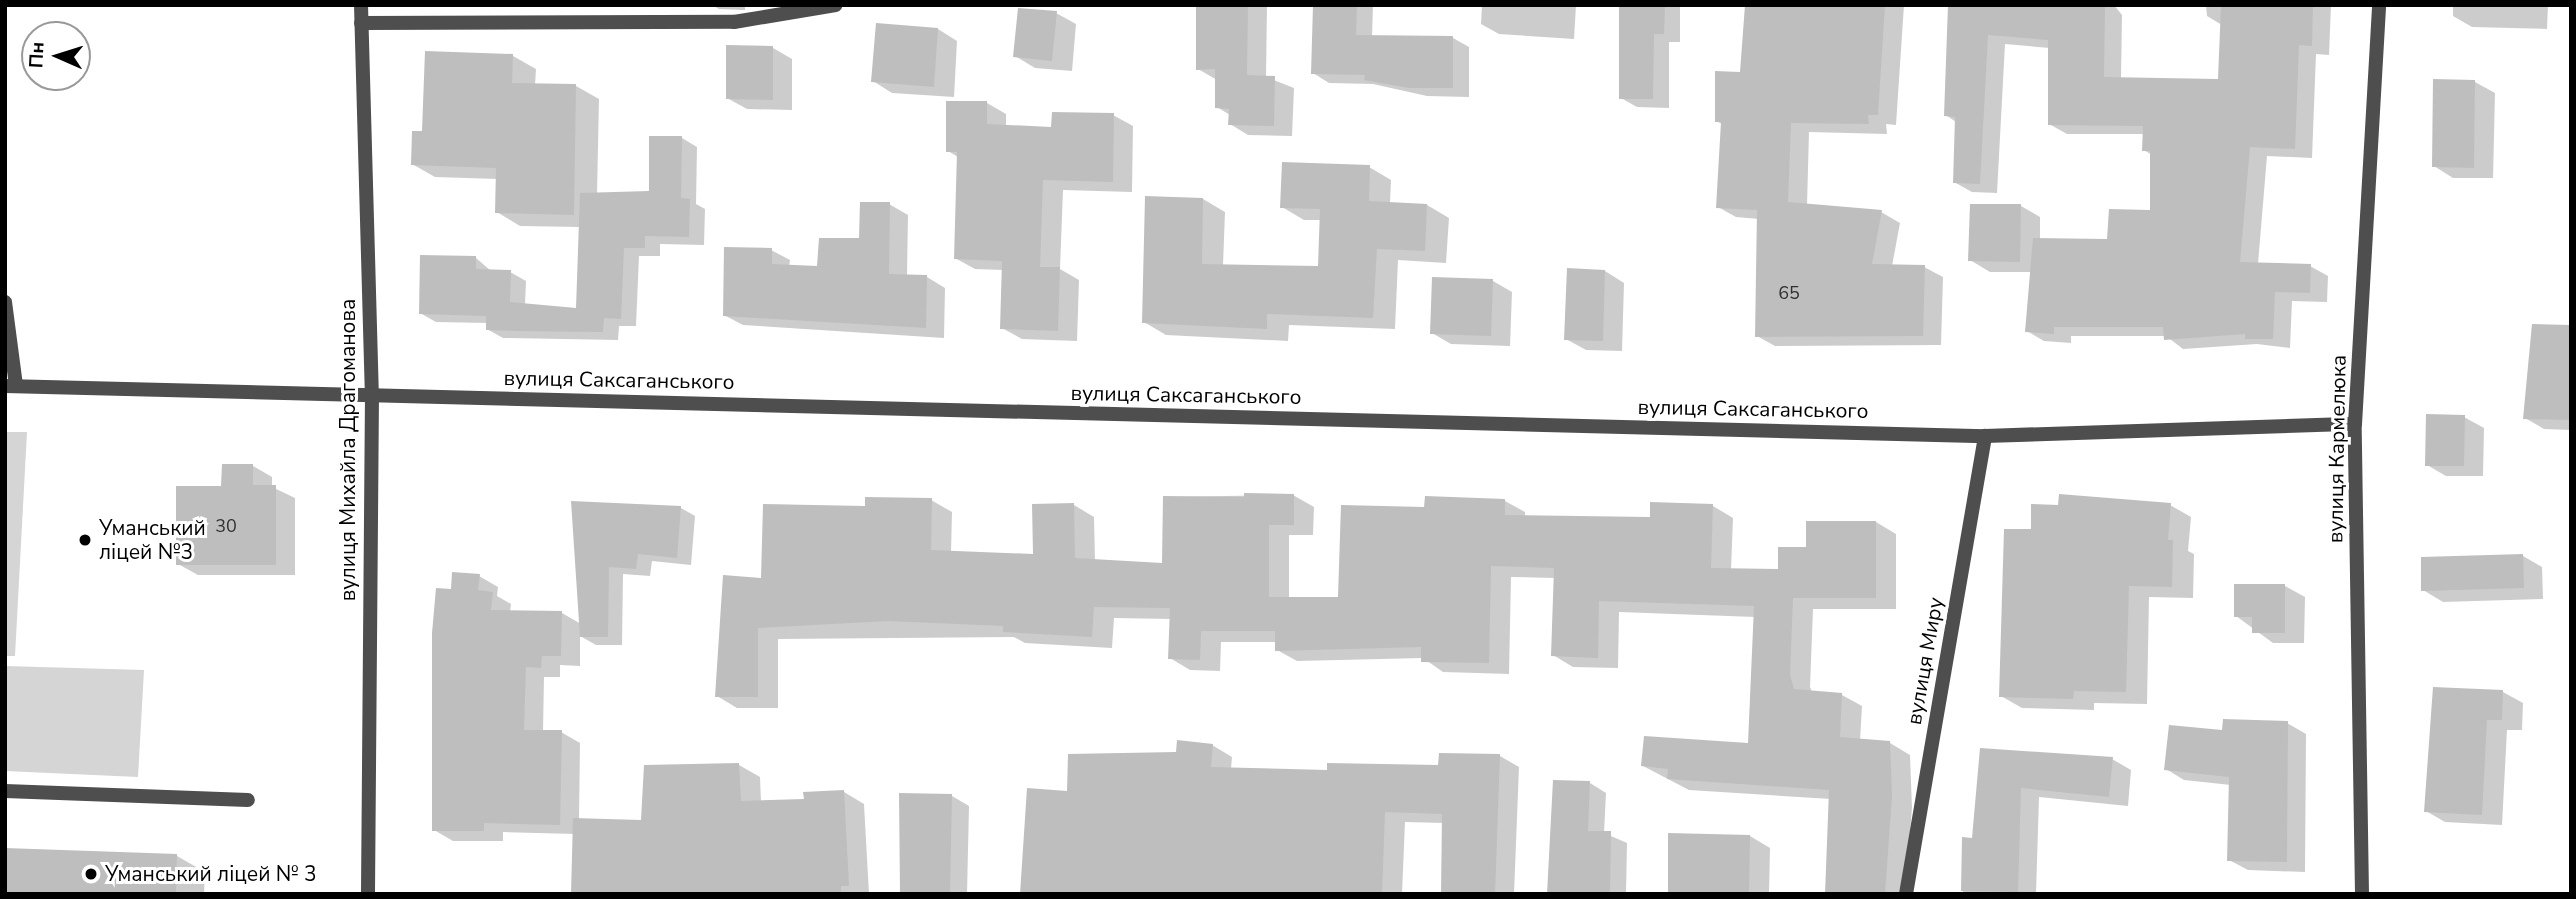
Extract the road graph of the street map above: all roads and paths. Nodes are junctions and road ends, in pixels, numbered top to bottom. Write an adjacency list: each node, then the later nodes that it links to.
1 (361, 5): 4 (street, вулиця Михайла Драгоманова)
2 (836, 5): 4 (street)
3 (2379, 5): 8 (street, вулиця Кармелюка)
4 (361, 23): 7 (street, вулиця Михайла Драгоманова)
5 (5, 302): 6 (street, вулиця Саксаганського)
6 (10, 386): 7 (street, вулиця Саксаганського)
7 (372, 394): 9 (street, вулиця Саксаганського); 12 (street, вулиця Михайла Драгоманова)
8 (2355, 424): 9 (street, вулиця Саксаганського); 14 (street, вулиця Кармелюка)
9 (1985, 436): 13 (street, вулиця Миру)
10 (5, 791): 11 (street)
11 (248, 800)
12 (368, 894)
13 (1906, 894)
14 (2362, 894)

